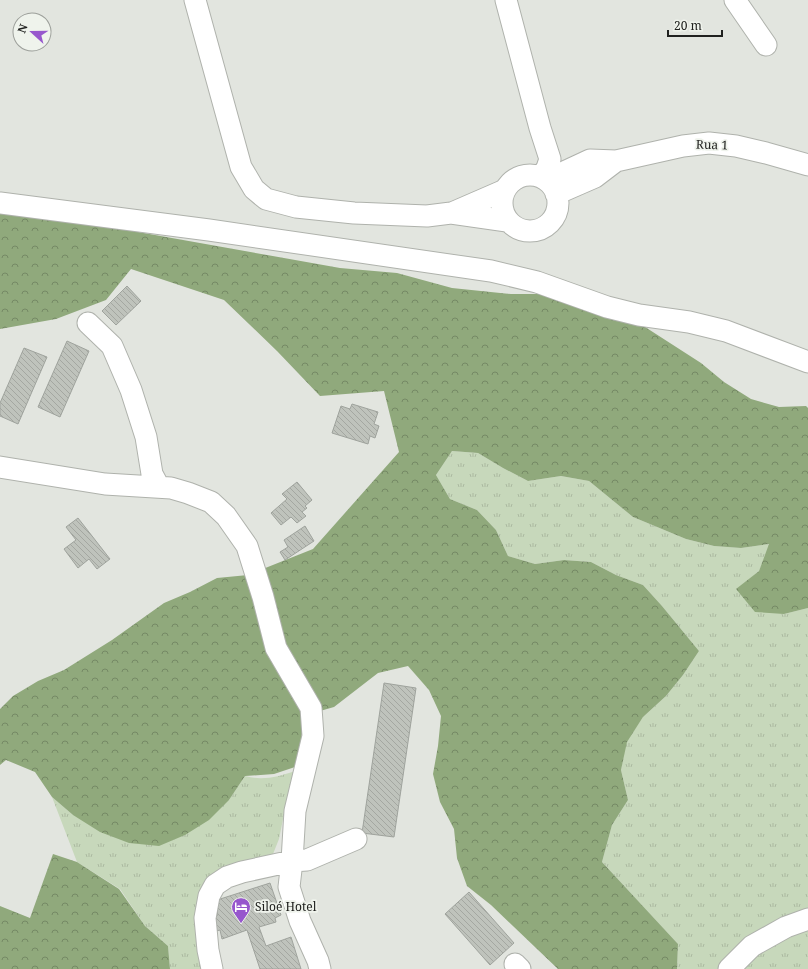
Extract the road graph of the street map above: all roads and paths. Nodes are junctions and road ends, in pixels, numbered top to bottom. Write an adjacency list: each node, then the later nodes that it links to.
1 (195, 0): 9 (street)
2 (506, 0): 6 (street)
3 (735, 0): 4 (street)
4 (766, 45)
5 (808, 165): 6 (street, Rua 1)
6 (548, 184): 7 (street); 10 (street)
7 (505, 190): 9 (street); 10 (street)
8 (0, 203): 12 (street)
9 (452, 213): 10 (street)
10 (507, 221)
11 (88, 323): 14 (street)
12 (808, 362)
13 (0, 467): 14 (street)
14 (159, 487): 16 (street)
15 (356, 839): 16 (street)
16 (292, 861): 18 (street); 19 (street)
17 (808, 919): 20 (street)
18 (212, 969)
19 (320, 969)
20 (729, 969)

